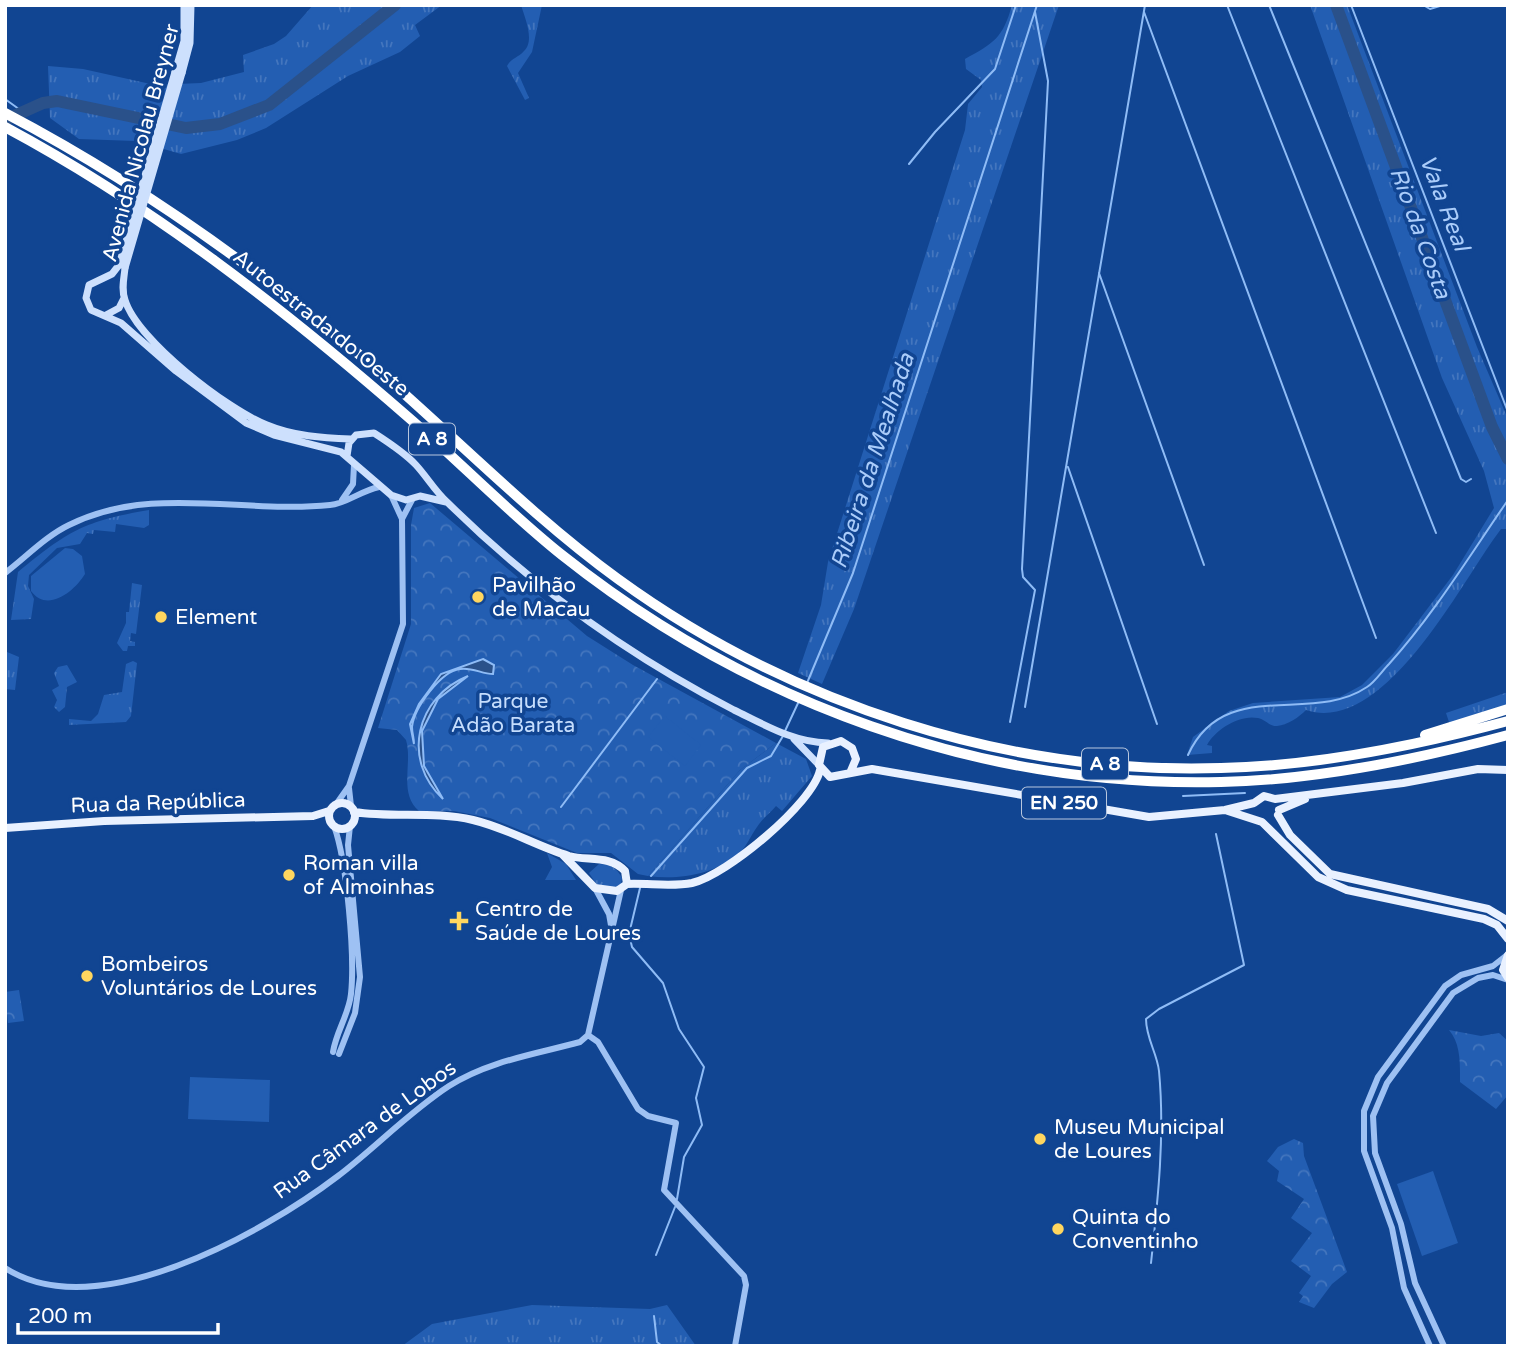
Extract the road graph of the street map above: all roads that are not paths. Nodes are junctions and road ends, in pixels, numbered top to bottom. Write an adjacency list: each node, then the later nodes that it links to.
1 (184, 5): 3 (main road, Avenida Nicolau Breyner)
2 (191, 5): 3 (main road, Avenida Nicolau Breyner)
3 (178, 73): 6 (main road, Avenida Nicolau Breyner, bridge)
4 (5, 113): 26 (highway, Autoestrada do Oeste / A 8)
5 (5, 127): 23 (highway, Autoestrada do Oeste / A 8)
6 (122, 267): 7 (main road, Avenida Nicolau Breyner); 8 (main road, Avenida Nicolau Breyner)
7 (107, 277): 8 (main road, Avenida Nicolau Breyner); 9 (main road, Avenida Nicolau Breyner)
8 (123, 293): 9 (main road); 10 (main road, Avenida Nicolau Breyner)
9 (103, 315): 11 (main road, Avenida Nicolau Breyner)
10 (351, 439): 11 (main road); 13 (main road, Avenida Nicolau Breyner)
11 (347, 456): 12 (main road)
12 (354, 465): 14 (main road); 18 (street)
13 (424, 476): 16 (main road); 17 (main road, Avenida Nicolau Breyner)
14 (379, 487): 15 (main road); 18 (street)
15 (391, 495): 16 (main road, Avenida Nicolau Breyner); 19 (street)
16 (416, 498): 17 (main road, Avenida Nicolau Breyner); 19 (street)
17 (446, 502): 24 (main road, Avenida Nicolau Breyner)
18 (338, 504): 20 (street)
19 (402, 519): 33 (street)
20 (5, 573)
21 (1508, 709): 26 (highway)
22 (1508, 721): 26 (highway, Autoestrada do Oeste / A 8)
23 (1508, 735)
24 (793, 739): 25 (main road, Avenida Nicolau Breyner); 28 (main road, Avenida Nicolau Breyner)
25 (828, 743): 27 (main road); 28 (main road)
26 (1399, 746)
27 (856, 759): 29 (main road); 31 (main road)
28 (820, 768): 32 (main road); 34 (main road)
29 (872, 769): 31 (main road); 40 (main road, EN 250)
30 (1508, 769): 35 (main road)
31 (850, 773): 32 (main road)
32 (837, 778): 34 (main road)
33 (349, 786): 37 (street); 39 (street)
34 (812, 789): 52 (main road)
35 (1314, 795): 36 (main road); 42 (main road)
36 (1275, 799): 38 (main road); 42 (main road)
37 (337, 803): 39 (main road); 41 (main road)
38 (1254, 803): 40 (main road); 45 (main road)
39 (352, 809): 43 (main road); 46 (main road)
40 (1226, 810): 45 (main road)
41 (329, 811): 44 (main road, Rua da República); 47 (main road)
42 (1279, 813): 45 (main road); 54 (main road)
43 (377, 815): 46 (main road); 49 (main road)
44 (313, 816): 47 (main road, Rua da República); 48 (main road, Rua da República)
45 (1259, 821): 56 (main road)
46 (352, 824): 47 (main road); 47 (street)
47 (332, 825)
48 (5, 828)
49 (562, 854): 50 (main road); 51 (main road)
50 (595, 860): 51 (main road); 52 (main road)
51 (588, 880): 53 (main road)
52 (625, 883): 53 (main road); 55 (street)
53 (596, 888): 55 (street)
54 (1508, 920)
55 (612, 933): 59 (street)
56 (1508, 939)
57 (1507, 955): 58 (main road); 62 (street)
58 (1508, 979): 63 (street)
59 (588, 1035): 60 (street, Rua Câmara de Lobos); 61 (street)
60 (5, 1268)
61 (735, 1346)
62 (1430, 1346)
63 (1444, 1346)

